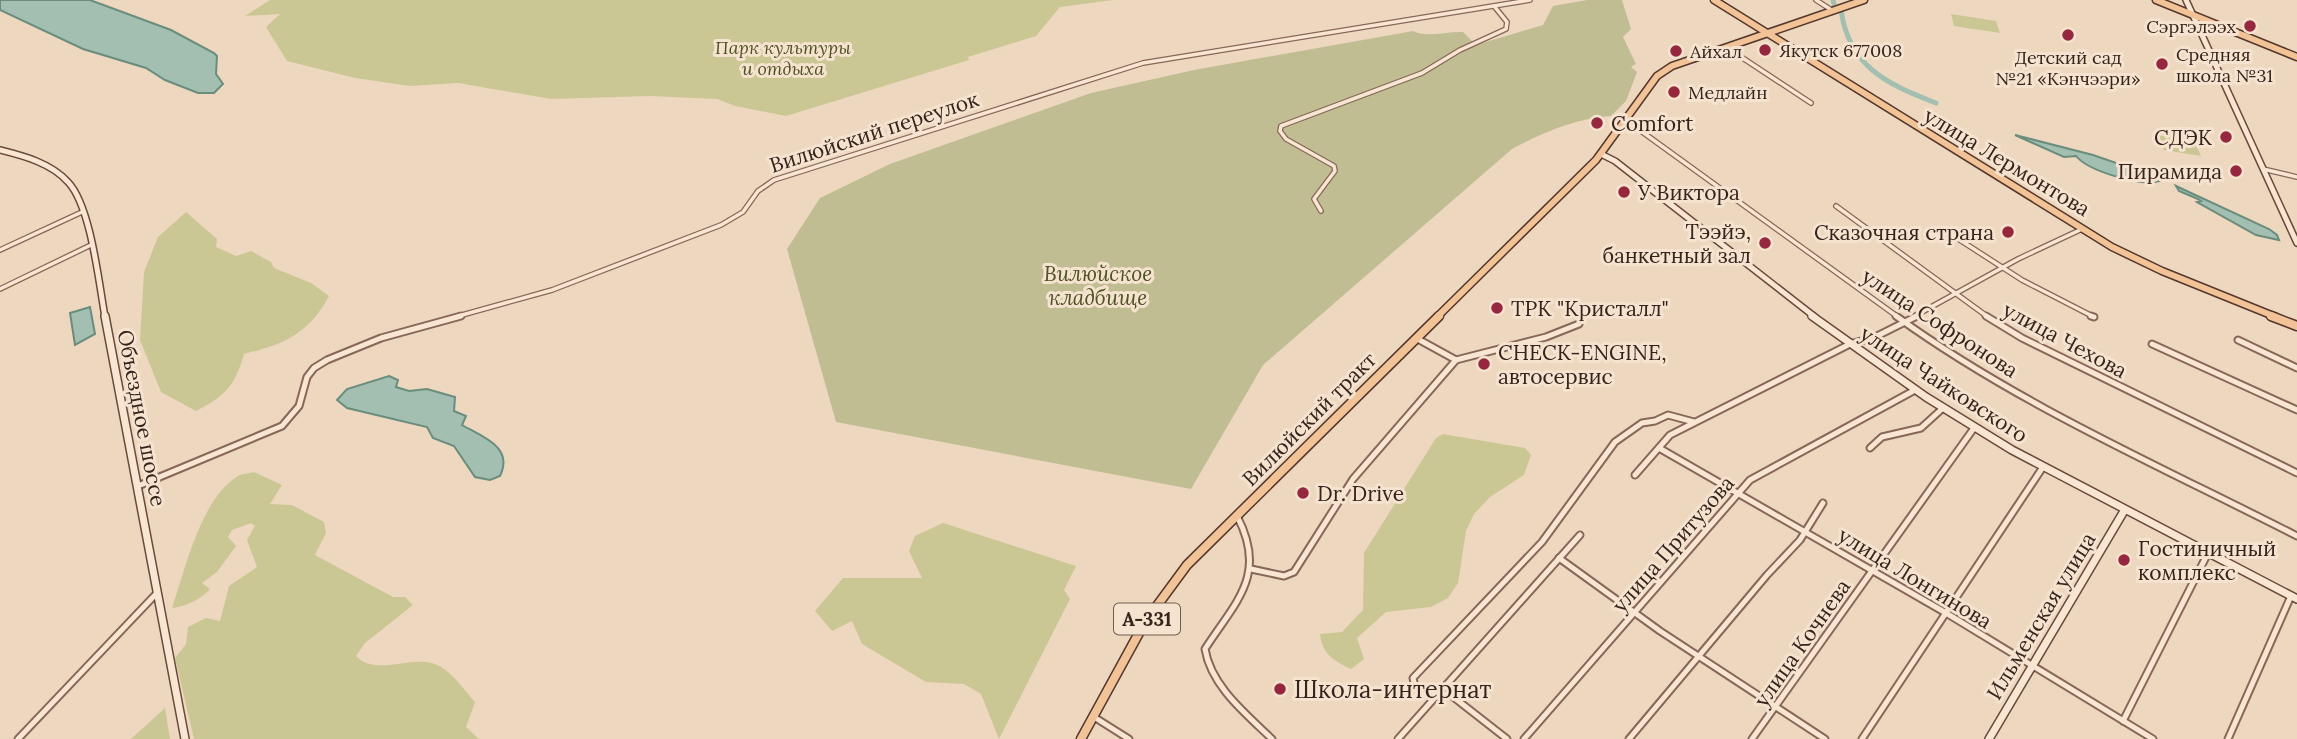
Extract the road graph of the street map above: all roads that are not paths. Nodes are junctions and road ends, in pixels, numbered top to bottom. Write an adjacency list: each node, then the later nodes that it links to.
1 (1530, 0): 7 (street, Вилюйский переулок)
2 (1714, 0): 10 (main road, улица Лермонтова)
3 (1816, 0): 8 (street)
4 (1864, 0): 8 (main road)
5 (2156, 0): 9 (main road)
6 (2186, 0): 9 (main road)
7 (1494, 6): 20 (street); 50 (street, Вилюйский переулок)
8 (1833, 11): 10 (main road)
9 (2194, 15): 12 (main road); 17 (main road)
10 (1765, 32): 11 (main road, А-331); 22 (main road, улица Лермонтова)
11 (1725, 47): 13 (street); 14 (main road, А-331)
12 (2297, 57)
13 (1811, 103)
14 (1623, 123): 16 (main road, А-331); 31 (street, улица Софронова)
15 (0, 150): 21 (main road, Объездное шоссе)
16 (1601, 154): 34 (main road, Вилюйский тракт / А-331); 36 (main road, улица Чайковского)
17 (2263, 169): 18 (street); 24 (main road)
18 (2297, 177)
19 (1836, 206): 29 (street, улица Чехова)
20 (1321, 211)
21 (82, 212): 25 (main road, Объездное шоссе); 26 (street)
22 (2083, 229): 27 (street); 33 (main road, улица Лермонтова)
23 (1950, 233): 27 (street)
24 (2297, 243)
25 (91, 245): 28 (street); 50 (main road, Объездное шоссе)
26 (0, 250)
27 (2003, 269): 29 (street); 30 (street)
28 (0, 289)
29 (1957, 295): 31 (street); 48 (street, улица Чехова)
30 (2094, 317)
31 (1904, 322): 36 (street); 57 (street, улица Софронова)
32 (1579, 324): 38 (street)
33 (2297, 326)
34 (1416, 337): 38 (street); 54 (main road, Вилюйский тракт / А-331)
35 (2238, 340): 39 (street)
36 (1850, 344): 40 (main road, улица Чайковского); 43 (street)
37 (2152, 344): 42 (street)
38 (1456, 360): 60 (street)
39 (2297, 368)
40 (1915, 390): 41 (main road, улица Чайковского); 51 (street, улица Притузова)
41 (1944, 408): 44 (main road, улица Чайковского); 45 (street)
42 (2297, 410)
43 (1694, 422): 46 (street); 68 (street)
44 (1974, 428): 47 (main road, улица Чайковского); 61 (street, улица Кочнева)
45 (1870, 447)
46 (1659, 448): 49 (street); 51 (street, улица Лонгинова)
47 (2043, 467): 53 (main road, улица Чайковского); 65 (street)
48 (2297, 474)
49 (1635, 475)
50 (138, 486): 62 (main road, Объездное шоссе)
51 (1739, 492): 55 (street, улица Лонгинова); 64 (street, улица Притузова)
52 (1823, 503): 55 (street)
53 (2124, 510): 58 (main road, улица Чайковского); 67 (main road, Ильменская улица)
54 (1237, 515): 60 (street); 70 (main road, Вилюйский тракт / А-331)
55 (1806, 531): 61 (street, улица Лонгинова); 66 (street)
56 (1580, 535): 59 (street)
57 (2297, 536)
58 (2208, 553): 63 (main road, улица Чайковского); 71 (street)
59 (1559, 558): 64 (street); 68 (street)
60 (1251, 569): 76 (street)
61 (1872, 570): 65 (street, улица Лонгинова); 69 (street, улица Кочнева)
62 (156, 594): 72 (street); 73 (main road, Объездное шоссе)
63 (2294, 597): 86 (street)
64 (1633, 612): 66 (street); 79 (street, улица Притузова)
65 (1946, 613): 67 (street, улица Лонгинова); 83 (street)
66 (1698, 656): 69 (street); 80 (street)
67 (2031, 665): 71 (street, улица Лонгинова); 84 (main road, Ильменская улица)
68 (1441, 691): 77 (street); 78 (street)
69 (1776, 707): 81 (street, улица Кочнева); 82 (street)
70 (1094, 716): 74 (main road, Вилюйский тракт / А-331); 75 (street)
71 (2123, 721): 85 (street, улица Лонгинова)
72 (18, 739)
73 (185, 739)
74 (1081, 739)
75 (1129, 739)
76 (1272, 739)
77 (1398, 739)
78 (1507, 739)
79 (1524, 739)
80 (1629, 739)
81 (1752, 739)
82 (1825, 739)
83 (1862, 739)
84 (1989, 739)
85 (2153, 739)
86 (2228, 739)

